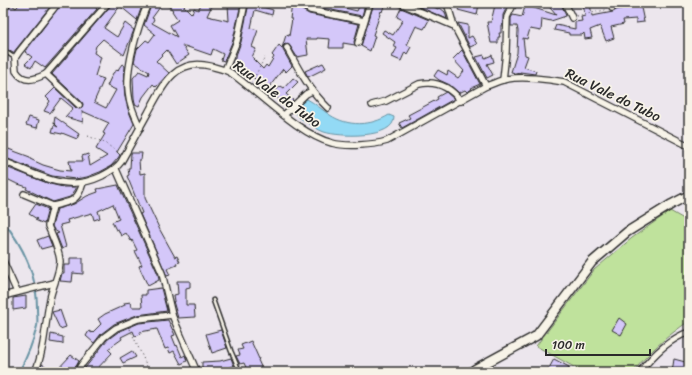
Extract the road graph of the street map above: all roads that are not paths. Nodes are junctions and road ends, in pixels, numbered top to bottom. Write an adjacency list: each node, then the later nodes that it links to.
1 (10, 3): 12 (lane)
2 (58, 3): 19 (street)
3 (108, 3): 21 (street)
4 (148, 3): 30 (street)
5 (245, 3): 20 (street)
6 (307, 3): 14 (street)
7 (370, 3): 14 (street)
8 (400, 3): 15 (street)
9 (447, 3): 15 (street)
10 (514, 3): 22 (street)
11 (565, 3): 13 (street)
12 (3, 11)
13 (572, 18)
14 (364, 21): 16 (street)
15 (454, 26): 23 (street)
16 (358, 43)
17 (287, 48): 24 (street)
18 (3, 50): 19 (lane)
19 (15, 58): 21 (street)
20 (225, 70): 29 (street, Rua Vale do Tubo); 30 (street, Rua Vale do Tubo)
21 (46, 74): 26 (street)
22 (502, 80): 23 (street, Rua Vale do Tubo); 31 (street, Rua Vale do Tubo)
23 (486, 86): 25 (street, Rua Vale do Tubo)
24 (312, 91): 28 (street); 29 (street)
25 (461, 101): 27 (street); 29 (street, Rua Vale do Tubo)
26 (79, 105)
27 (372, 105)
28 (328, 108)
29 (284, 115)
30 (140, 128): 33 (street, Rua Vale do Tubo)
31 (689, 146)
32 (3, 161): 34 (street, Rua Vale do Tubo)
33 (116, 169): 34 (street, Rua Vale do Tubo); 43 (street)
34 (82, 183): 37 (street)
35 (24, 194): 37 (street)
36 (689, 195): 45 (main road)
37 (53, 206): 39 (street)
38 (3, 261): 40 (street)
39 (54, 283): 40 (street); 46 (street)
40 (17, 292): 41 (street)
41 (3, 296)
42 (213, 300): 49 (lane)
43 (172, 315): 47 (street); 48 (street)
44 (689, 332): 50 (street)
45 (476, 371)
46 (35, 372)
47 (77, 372)
48 (197, 372)
49 (240, 372)
50 (640, 372)

